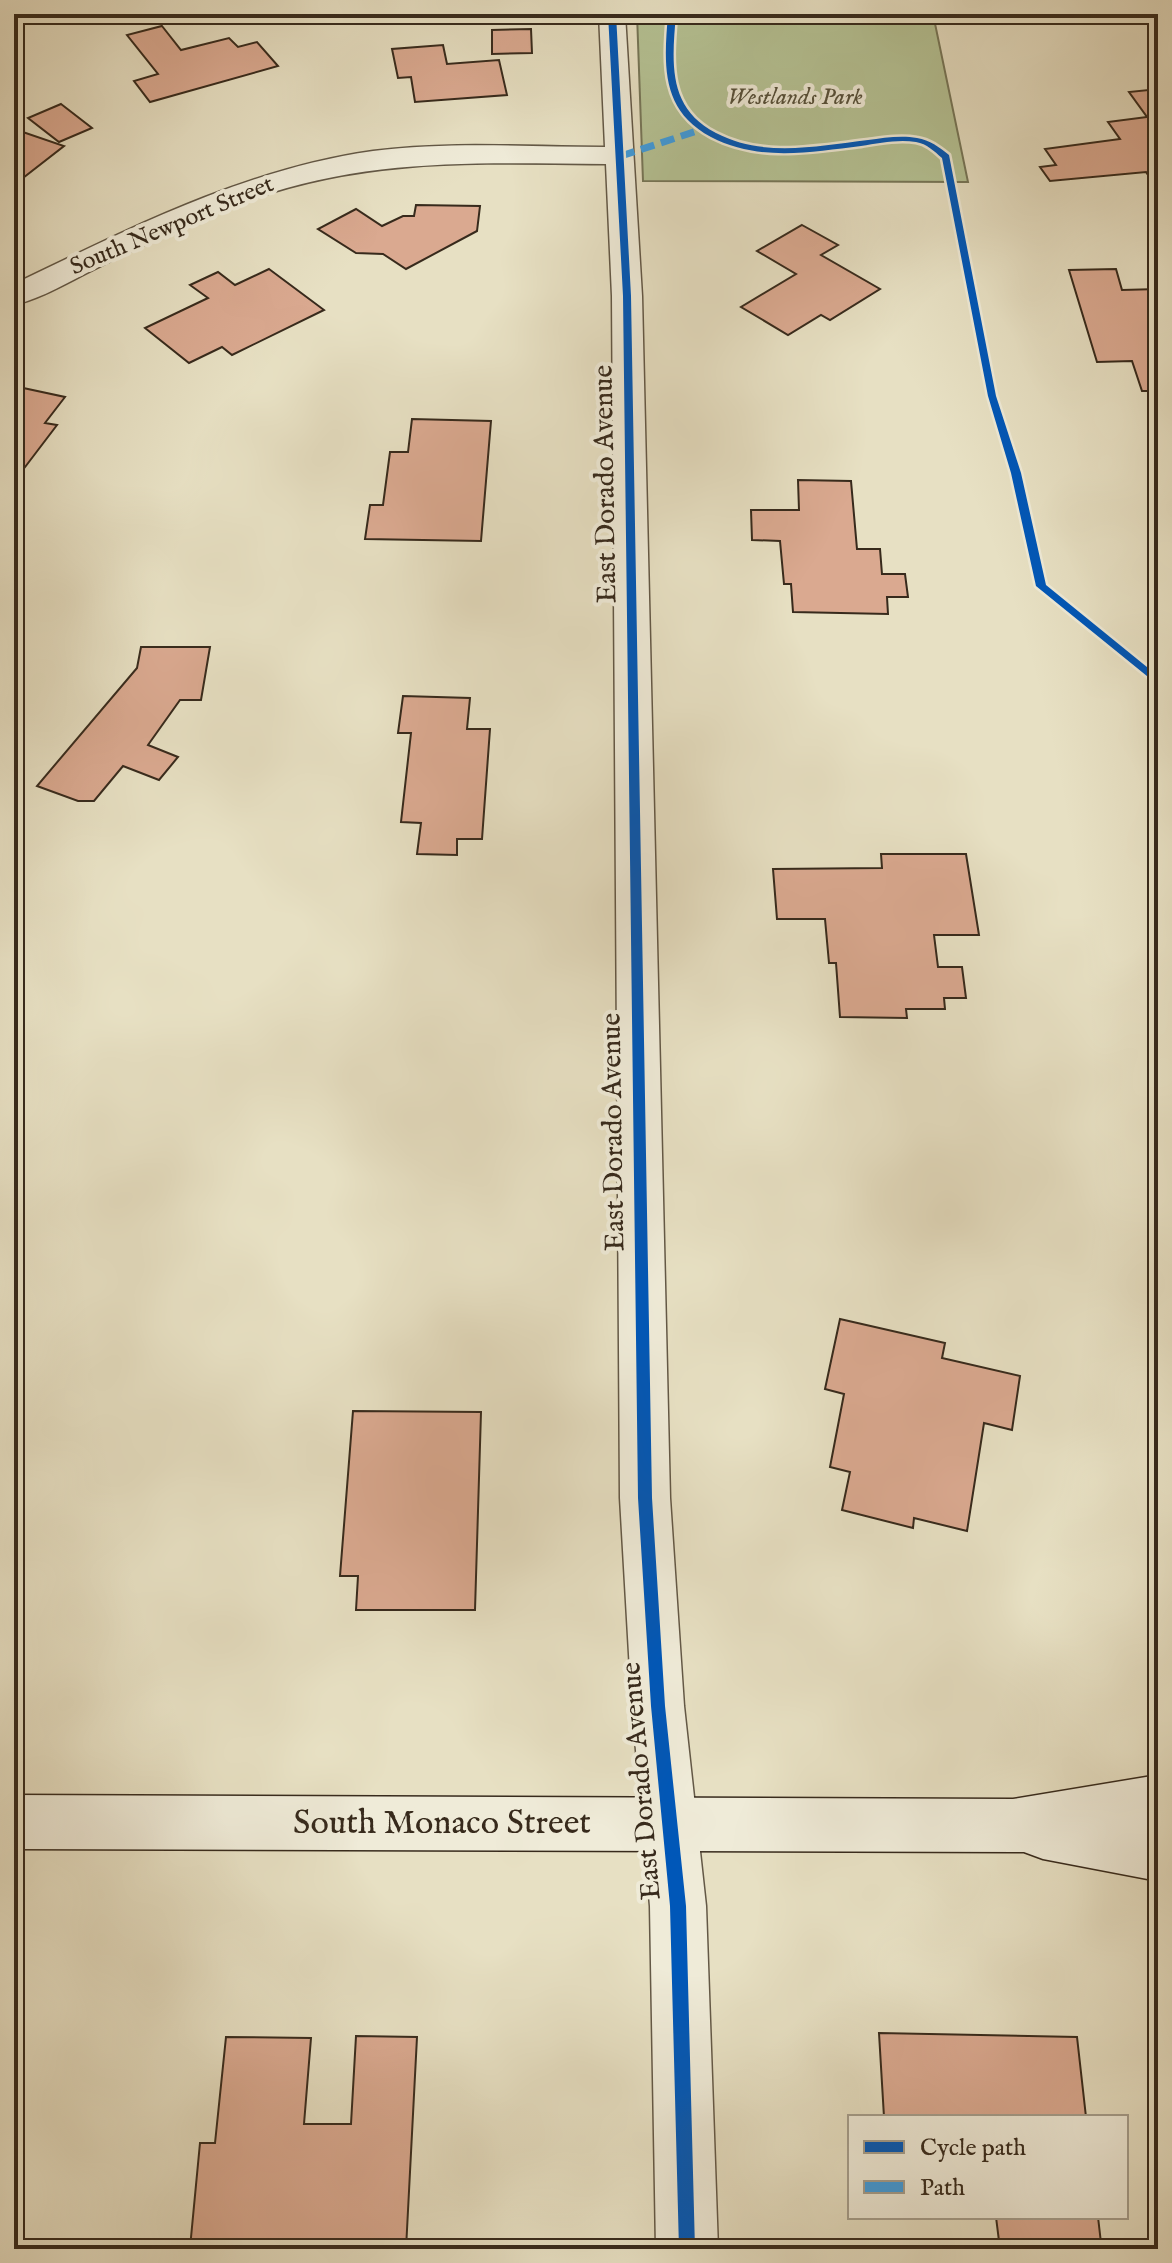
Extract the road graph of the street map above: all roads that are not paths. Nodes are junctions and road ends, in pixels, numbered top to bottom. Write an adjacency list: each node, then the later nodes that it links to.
1 (612, 14): 2 (street, East Dorado Avenue)
2 (621, 156): 3 (street, South Newport Street); 6 (street, East Dorado Avenue)
3 (14, 296)
4 (1158, 1802): 7 (street, South Monaco Street)
5 (14, 1822): 6 (street, South Monaco Street)
6 (669, 1824): 7 (street, South Monaco Street); 9 (street, East Dorado Avenue)
7 (1013, 1826): 8 (street, South Monaco Street)
8 (1158, 1853)
9 (687, 2249)

